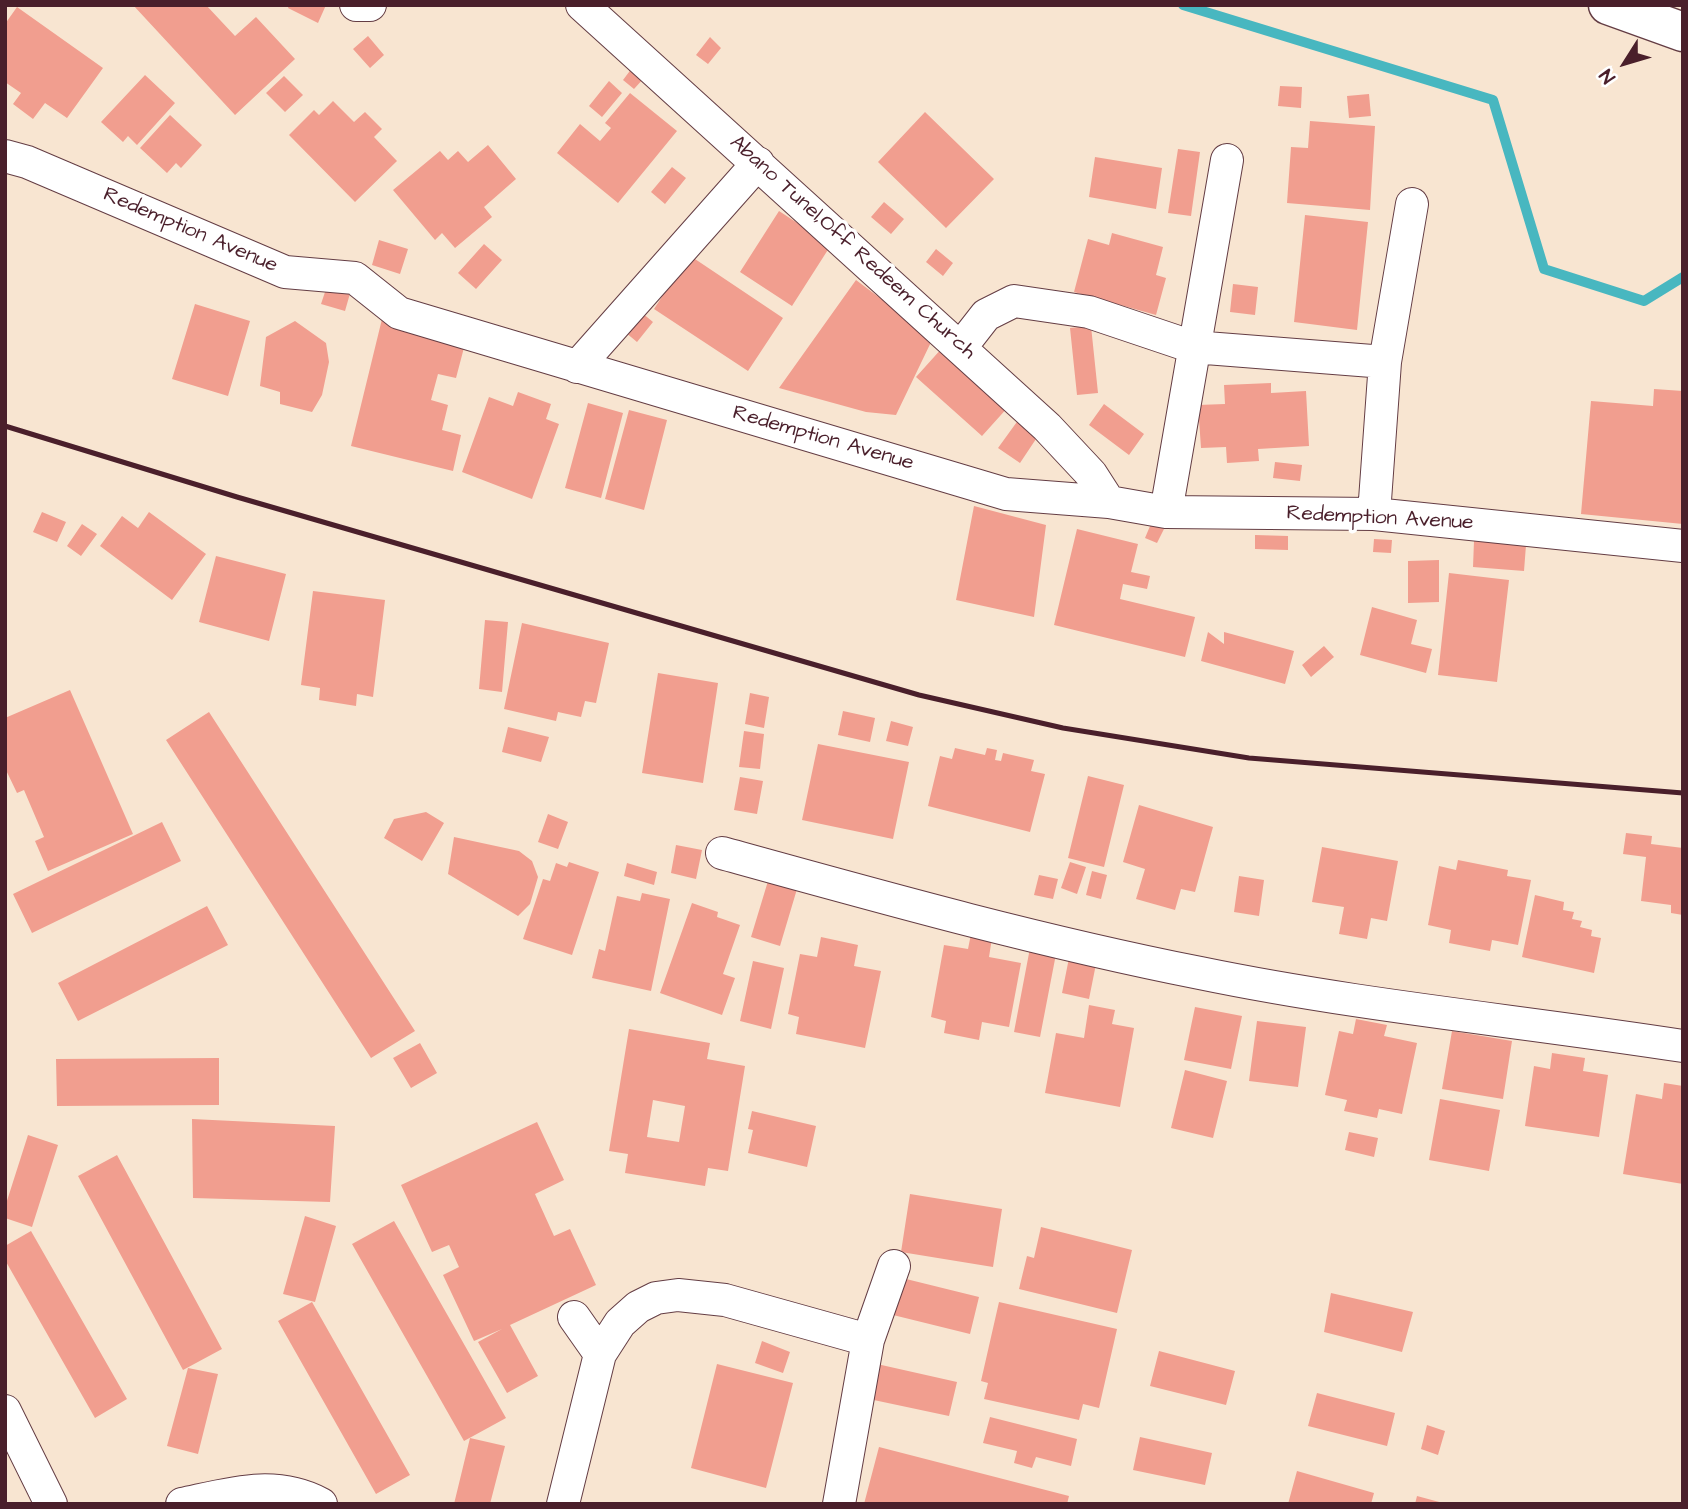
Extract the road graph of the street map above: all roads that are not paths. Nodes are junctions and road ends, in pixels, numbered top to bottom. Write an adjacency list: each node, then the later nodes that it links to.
1 (356, 5): 2 (street)
2 (370, 5)
3 (582, 5): 8 (street, Abano Tunel,Off Redeem Church)
4 (1608, 5): 5 (main road)
5 (1683, 32)
6 (5, 156): 13 (street, Redemption Avenue)
7 (1227, 160): 11 (street)
8 (758, 163): 10 (street, Abano Tunel,Off Redeem Church); 13 (street)
9 (1412, 204): 12 (street)
10 (961, 347): 11 (street); 14 (street, Abano Tunel,Off Redeem Church)
11 (1193, 347): 12 (street); 15 (street)
12 (1385, 362): 16 (street)
13 (577, 367): 14 (street, Redemption Avenue)
14 (1109, 502): 15 (street, Redemption Avenue)
15 (1166, 512): 16 (street, Redemption Avenue)
16 (1374, 514): 17 (street, Redemption Avenue)
17 (1683, 546)
18 (722, 852): 19 (street)
19 (1683, 1046)
20 (894, 1266): 22 (street)
21 (573, 1317): 23 (street)
22 (868, 1340): 23 (street); 30 (street)
23 (600, 1354): 29 (street)
24 (5, 1411): 26 (street)
25 (222, 1499): 27 (street); 28 (street)
26 (51, 1504)
27 (182, 1504)
28 (321, 1504)
29 (563, 1504)
30 (839, 1504)

